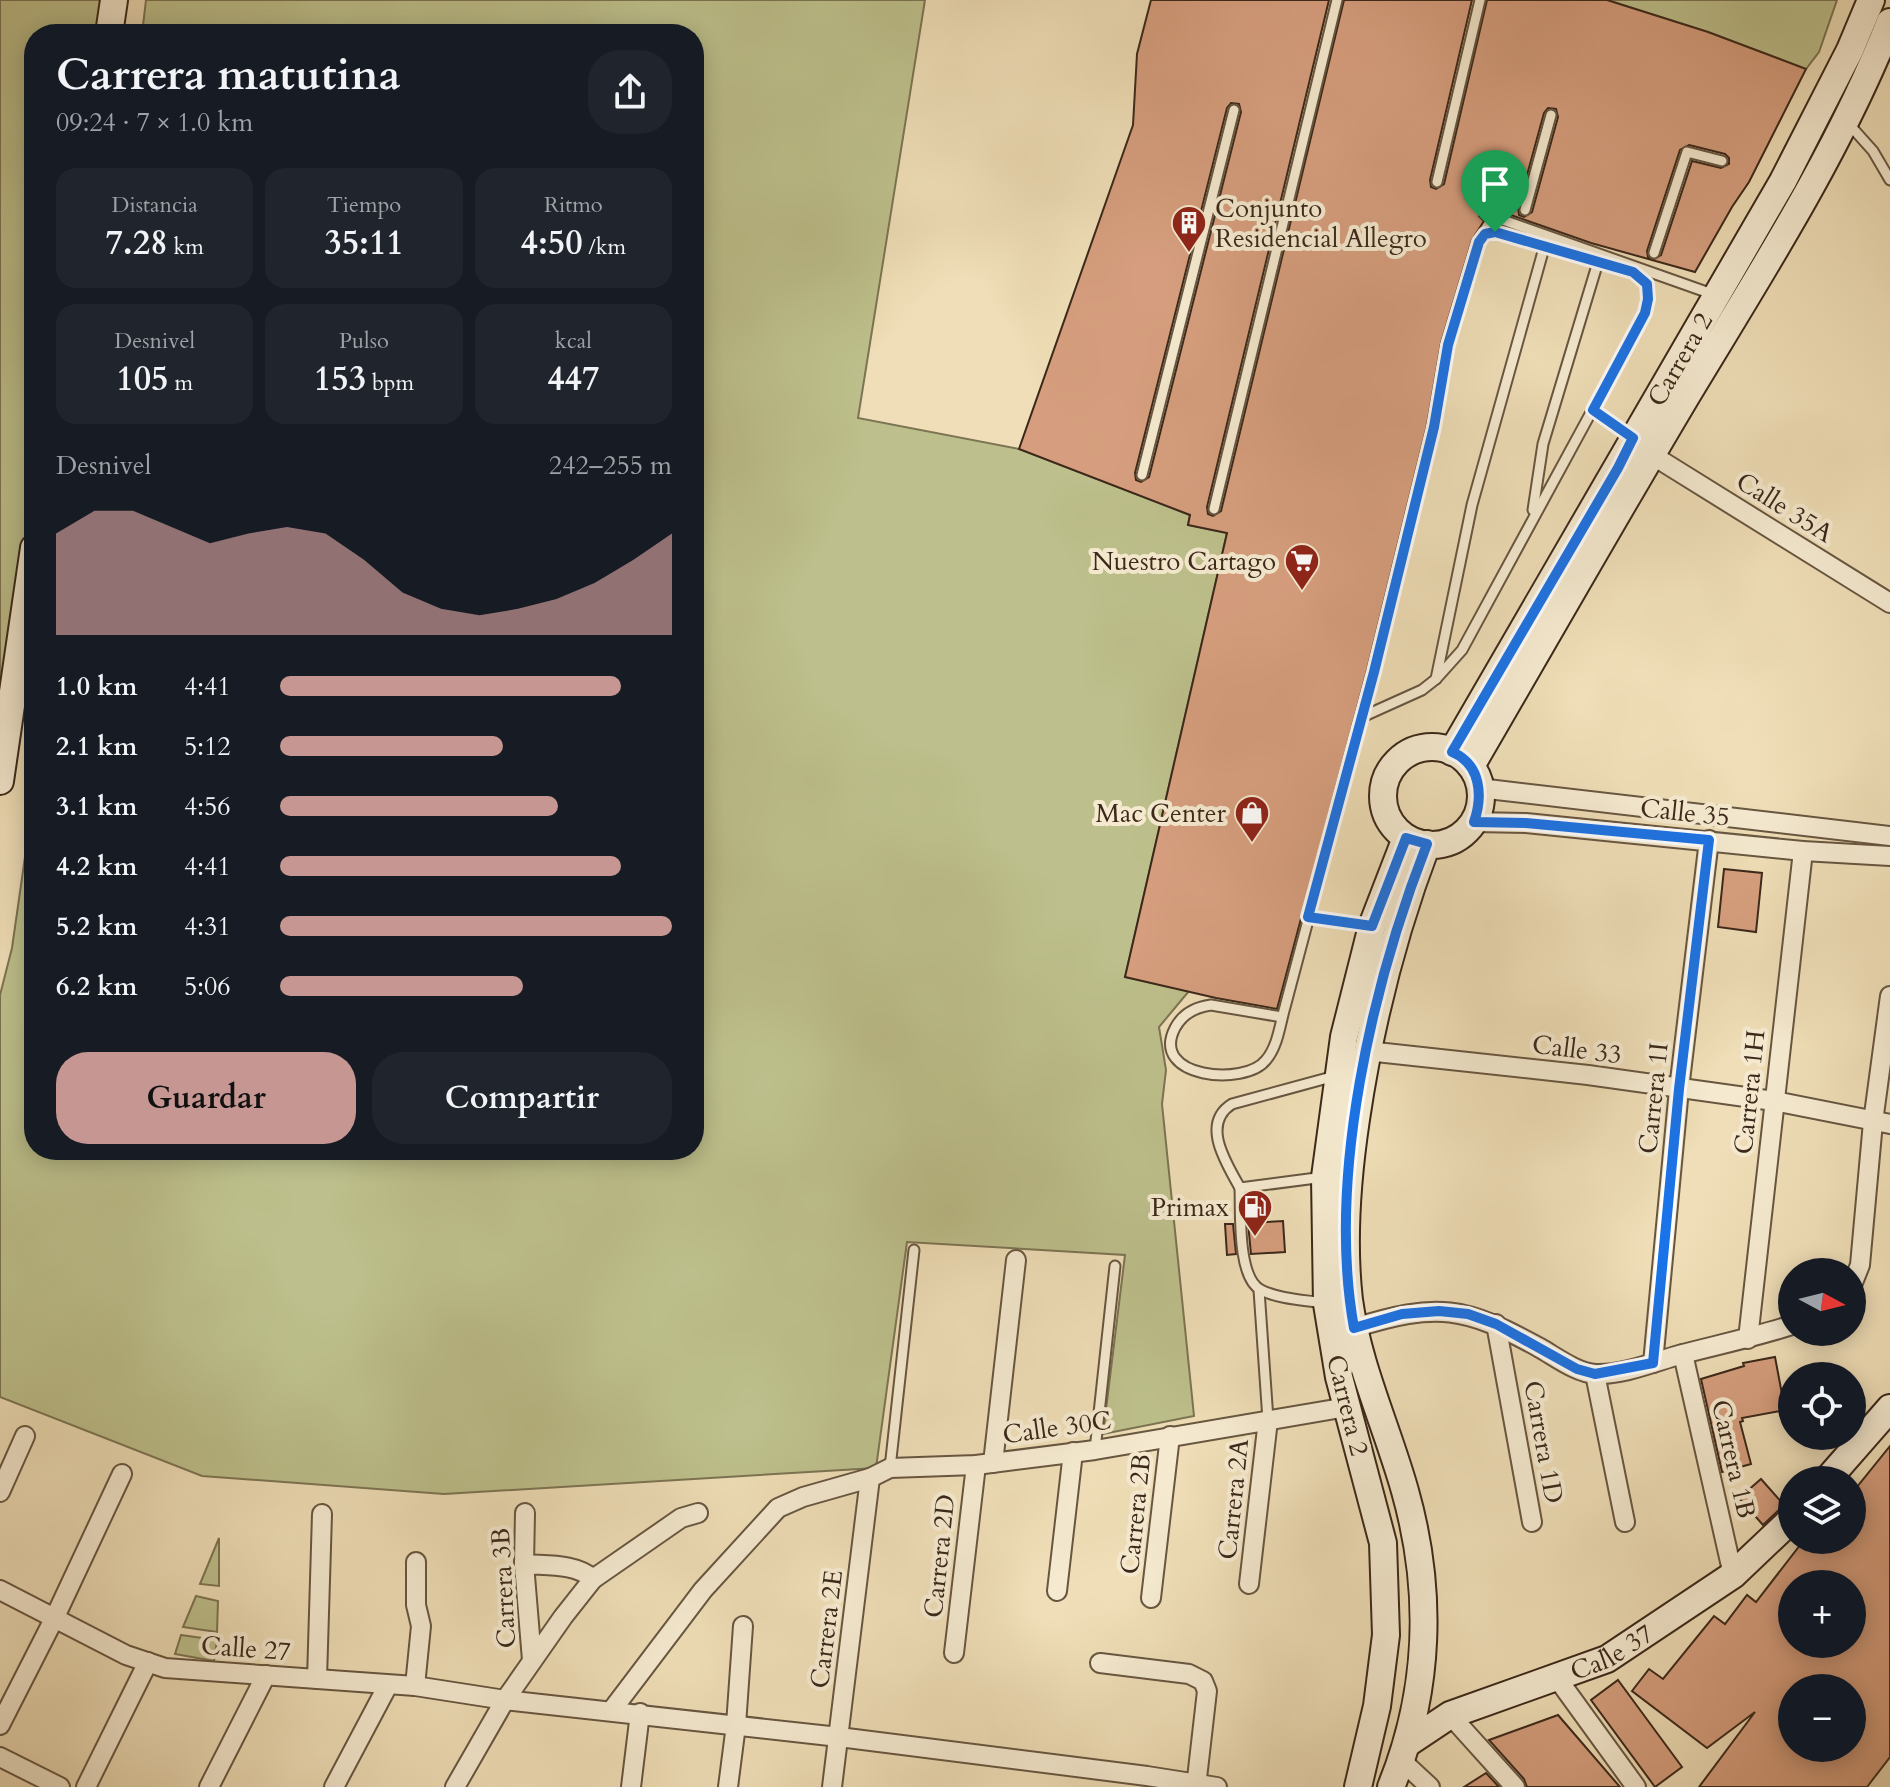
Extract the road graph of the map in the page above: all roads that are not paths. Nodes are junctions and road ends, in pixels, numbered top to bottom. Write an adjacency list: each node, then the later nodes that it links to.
1 (114, 0): 6 (main road)
2 (1337, 0): 22 (lane)
3 (1480, 0): 12 (lane)
4 (1871, 0): 18 (main road, Carrera 2)
5 (1890, 22): 9 (main road, Carrera 2)
6 (110, 24)
7 (1234, 110): 21 (lane)
8 (1551, 115): 13 (lane)
9 (1845, 119): 11 (lane); 20 (main road, Carrera 2)
10 (1722, 161): 16 (lane)
11 (1890, 180)
12 (1437, 182)
13 (1525, 210)
14 (1486, 214): 18 (lane)
15 (1544, 248): 17 (lane); 26 (lane); 27 (lane)
16 (1654, 253)
17 (1598, 262): 19 (lane); 23 (lane)
18 (1715, 295): 20 (main road, Carrera 2)
19 (1593, 410): 20 (lane); 23 (lane)
20 (1642, 446): 24 (street, Calle 35A); 28 (main road, Carrera 2)
21 (1142, 475)
22 (1214, 509)
23 (1532, 515): 26 (lane)
24 (1890, 603)
25 (24, 617): 29 (main road)
26 (1436, 679): 27 (lane)
27 (1362, 717): 36 (lane)
28 (1467, 769): 30 (main road); 31 (street, Calle 35); 33 (main road)
29 (0, 781)
30 (1474, 822): 32 (street, Calle 35); 33 (main road)
31 (1890, 836)
32 (1709, 840): 34 (street, Calle 35); 42 (street, Carrera 1I)
33 (1417, 841): 37 (main road, Carrera 2); 40 (main road, Carrera 2)
34 (1803, 851): 35 (street, Calle 35); 43 (street, Carrera 1H)
35 (1890, 856)
36 (1308, 917): 37 (lane); 39 (lane)
37 (1372, 926): 41 (main road, Carrera 2)
38 (1890, 996): 44 (street)
39 (1282, 1017): 39 (lane)
40 (1367, 1051): 42 (street, Calle 33); 54 (main road, Carrera 2)
41 (1338, 1075): 45 (main road, Carrera 2); 46 (lane)
42 (1679, 1089): 43 (street, Calle 33); 58 (street, Carrera 1I)
43 (1774, 1101): 44 (street, Calle 33); 56 (street, Carrera 1H)
44 (1882, 1123): 48 (street)
45 (1325, 1177): 46 (lane); 52 (main road, Carrera 2)
46 (1240, 1188): 51 (lane)
47 (914, 1250): 69 (lane)
48 (1861, 1258)
49 (1016, 1260): 67 (street, Carrera 2D)
50 (1115, 1266): 65 (lane)
51 (1259, 1290): 52 (lane); 62 (lane)
52 (1327, 1304): 60 (main road, Carrera 2)
53 (1496, 1324): 54 (street); 59 (street); 76 (street, Carrera 1D)
54 (1354, 1328): 105 (main road, Carrera 2)
55 (1778, 1329): 56 (street)
56 (1748, 1339): 57 (street)
57 (1683, 1354): 58 (street); 81 (street, Carrera 1B)
58 (1653, 1363): 59 (street)
59 (1595, 1374): 77 (street)
60 (1347, 1407): 62 (street, Calle 30C); 117 (main road, Carrera 2)
61 (1890, 1408): 68 (main road)
62 (1268, 1420): 64 (street, Calle 30C); 83 (street, Carrera 2A)
63 (25, 1436): 72 (street)
64 (1170, 1436): 65 (street, Calle 30C); 86 (street, Carrera 2B)
65 (1095, 1450): 66 (street, Calle 30C)
66 (1073, 1452): 67 (street, Calle 30C); 85 (street)
67 (984, 1464): 69 (street, Calle 30C); 89 (street, Carrera 2D)
68 (1839, 1466)
69 (890, 1468): 71 (street, Calle 30C)
70 (122, 1474): 87 (street)
71 (870, 1478): 99 (street, Calle 30C); 104 (street, Carrera 2E)
72 (0, 1492)
73 (525, 1513): 80 (street, Carrera 3B)
74 (698, 1513): 82 (street)
75 (322, 1514): 95 (street)
76 (1532, 1522)
77 (1625, 1522)
78 (1778, 1532): 81 (main road, Calle 37)
79 (416, 1562): 97 (street)
80 (524, 1564): 82 (street); 90 (street, Carrera 3B)
81 (1733, 1575): 94 (main road, Calle 37)
82 (593, 1579): 90 (street)
83 (1249, 1584)
84 (0, 1590): 87 (street, Calle 27)
85 (1057, 1591)
86 (1151, 1598)
87 (55, 1617): 91 (street, Calle 27); 102 (street)
88 (743, 1626): 103 (street)
89 (954, 1653)
90 (532, 1660): 98 (street)
91 (148, 1662): 93 (street, Calle 27); 109 (street)
92 (1100, 1663): 107 (street)
93 (266, 1675): 95 (street, Calle 27); 110 (street)
94 (1557, 1678): 101 (main road, Calle 37); 121 (street)
95 (317, 1679): 96 (street, Calle 27)
96 (388, 1685): 97 (street, Calle 27); 111 (street)
97 (415, 1686): 98 (street, Calle 27)
98 (505, 1700): 99 (street, Calle 27); 112 (street)
99 (612, 1710): 100 (street, Calle 27)
100 (640, 1713): 103 (street, Calle 27); 113 (street)
101 (1450, 1715): 105 (main road, Calle 37); 120 (street)
102 (0, 1725)
103 (736, 1725): 104 (street, Calle 27); 114 (street)
104 (839, 1737): 107 (street, Calle 27); 115 (street, Carrera 2E)
105 (1405, 1752): 118 (main road, Carrera 2); 119 (street)
106 (0, 1757): 108 (street)
107 (1196, 1785): 116 (street, Calle 27)
108 (60, 1787)
109 (86, 1787)
110 (209, 1787)
111 (334, 1787)
112 (455, 1787)
113 (631, 1787)
114 (728, 1787)
115 (832, 1787)
116 (1217, 1787)
117 (1358, 1787)
118 (1391, 1787)
119 (1430, 1787)
120 (1515, 1787)
121 (1636, 1787)

